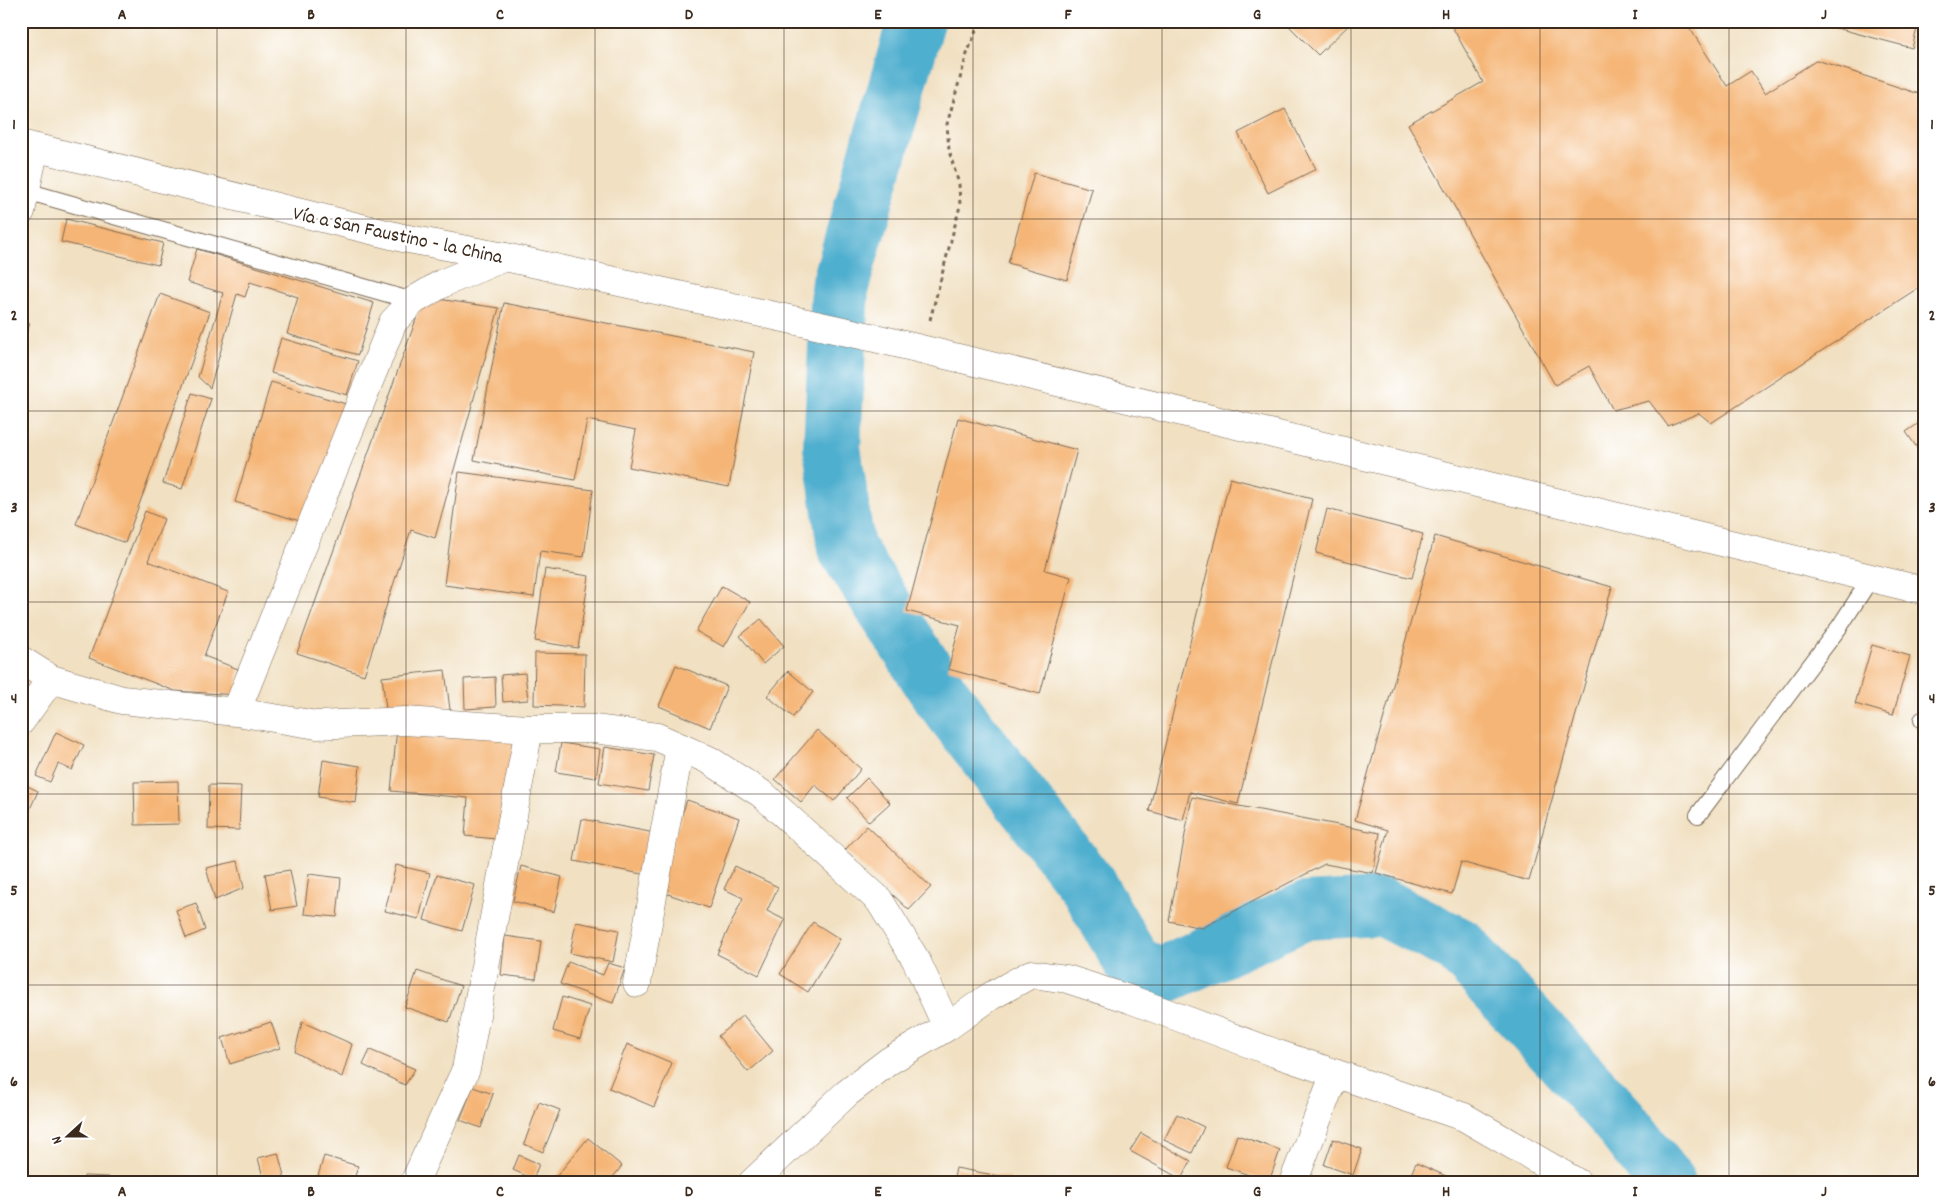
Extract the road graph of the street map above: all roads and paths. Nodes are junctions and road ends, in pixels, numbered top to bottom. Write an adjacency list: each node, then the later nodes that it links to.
1 (980, 21): 6 (path)
2 (28, 146): 3 (street); 4 (street, Vía a San Faustino - la China)
3 (24, 201): 5 (lane)
4 (505, 257): 5 (street); 6 (street, Vía a San Faustino - la China)
5 (413, 300): 11 (street)
6 (923, 350): 7 (street, Vía a San Faustino - la China)
7 (1871, 578): 8 (street, Vía a San Faustino - la China); 15 (lane)
8 (1925, 591)
9 (21, 660): 10 (street)
10 (51, 679): 11 (street); 12 (street)
11 (236, 712): 13 (street)
12 (21, 721)
13 (530, 729): 14 (street); 19 (street)
14 (680, 748): 16 (street); 17 (street)
15 (1698, 815)
16 (637, 983)
17 (947, 1027): 18 (street); 20 (street)
18 (1335, 1073): 21 (street); 22 (street)
19 (414, 1183)
20 (752, 1183)
21 (1293, 1183)
22 (1578, 1183)

